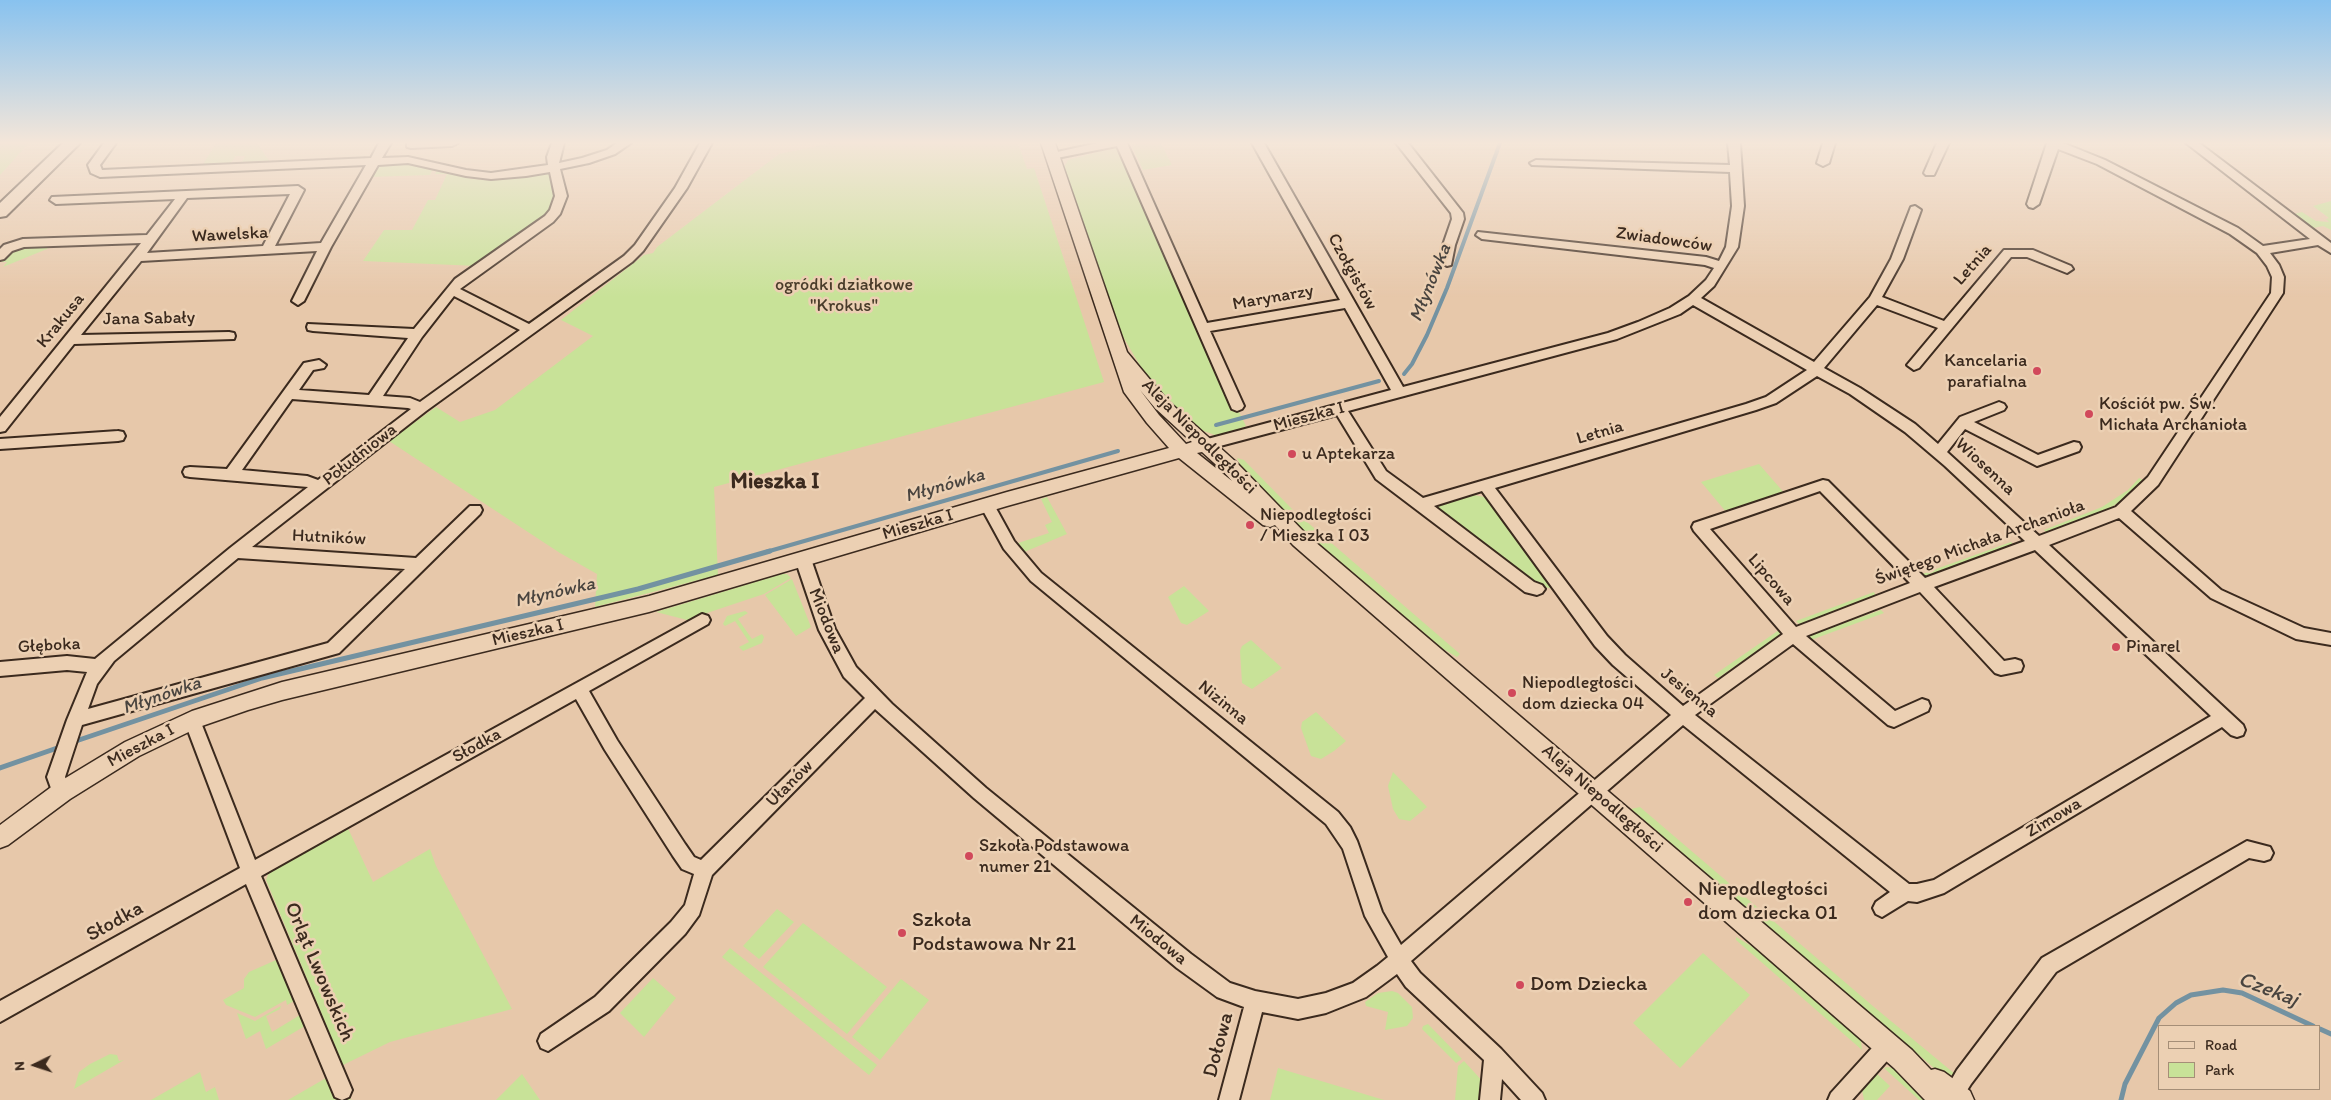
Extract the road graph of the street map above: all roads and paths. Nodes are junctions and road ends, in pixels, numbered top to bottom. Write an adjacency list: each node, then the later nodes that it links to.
1 (18, 194): 19 (main road)
2 (177, 194): 16 (street)
3 (184, 194): 21 (street, Krakusa)
4 (296, 194): 24 (street)
5 (355, 194): 23 (street)
6 (562, 194): 31 (street)
7 (676, 194): 39 (street, Południowa)
8 (1065, 194): 43 (street, Aleja Niepodległości)
9 (1143, 194): 38 (street)
10 (1287, 194): 35 (street, Czołgistów)
11 (1442, 194): 28 (street)
12 (1736, 194): 29 (street, Mieszka I)
13 (2036, 194): 17 (street)
14 (2165, 194): 25 (street)
15 (2259, 194): 22 (street)
16 (56, 200)
17 (2033, 204)
18 (1915, 210): 33 (street, Letnia)
19 (0, 212)
20 (1482, 235): 29 (street, Zwiadowców)
21 (150, 239): 26 (street); 27 (street, Krakusa)
22 (2326, 245): 25 (street)
23 (325, 247): 24 (street, Wawelska); 34 (street)
24 (268, 250): 27 (street, Wawelska)
25 (2261, 250): 69 (street, Świętego Michała Archanioła)
26 (0, 256)
27 (137, 257): 42 (street, Krakusa)
28 (1447, 262)
29 (1722, 266): 32 (street, Mieszka I)
30 (2067, 269): 36 (street, Letnia)
31 (451, 290): 39 (street); 40 (street)
32 (1693, 299): 46 (street, Wiosenna); 47 (street, Mieszka I)
33 (1875, 299): 36 (street); 46 (street, Letnia)
34 (298, 301)
35 (1349, 303): 38 (street, Marynarzy); 47 (street, Czołgistów)
36 (1946, 326): 45 (street, Letnia)
37 (313, 327): 40 (street)
38 (1202, 328): 50 (street)
39 (530, 330): 51 (street, Południowa)
40 (417, 334): 49 (street)
41 (230, 336): 42 (street, Jana Sabały)
42 (70, 340): 55 (street, Krakusa)
43 (1120, 354): 58 (street, Aleja Niepodległości); 60 (street, Aleja Niepodległości)
44 (319, 365): 48 (street)
45 (1914, 365)
46 (1816, 369): 61 (street, Wiosenna); 65 (street, Letnia)
47 (1398, 390): 53 (street, Mieszka I)
48 (290, 394): 49 (street); 63 (street)
49 (373, 400): 51 (street)
50 (1237, 406)
51 (421, 408): 64 (street, Południowa)
52 (1999, 408): 54 (street)
53 (1340, 409): 58 (street, Mieszka I); 66 (street)
54 (1963, 422): 59 (street); 61 (street)
55 (0, 427)
56 (118, 436): 57 (street)
57 (0, 444)
58 (1205, 445): 60 (street, Mieszka I); 70 (street, Aleja Niepodległości)
59 (2074, 447)
60 (1182, 451): 67 (street, Mieszka I); 70 (street, Aleja Niepodległości)
61 (1937, 451): 71 (street, Wiosenna)
62 (190, 472): 63 (street)
63 (231, 474): 64 (street)
64 (320, 486): 72 (street, Południowa)
65 (1486, 486): 66 (street, Letnia); 86 (street, Jesienna)
66 (1421, 504): 76 (street)
67 (987, 505): 73 (street, Mieszka I); 99 (street, Nizinna)
68 (476, 510): 74 (street)
69 (2121, 511): 71 (street, Świętego Michała Archanioła); 79 (street)
70 (1300, 540): 92 (street, Aleja Niepodległości)
71 (2038, 543): 75 (street, Świętego Michała Archanioła); 87 (street, Wiosenna)
72 (236, 552): 74 (street, Hutników); 80 (street, Południowa)
73 (803, 559): 84 (street, Miodowa); 88 (street, Mieszka I)
74 (420, 564): 89 (street)
75 (1922, 586): 78 (street, Świętego Michała Archanioła); 78 (street, Lipcowa); 81 (street)
76 (1537, 590)
77 (702, 620): 83 (street, Słodka)
78 (1794, 635): 85 (street, Lipcowa); 86 (street, Świętego Michała Archanioła)
79 (2331, 639)
80 (99, 666): 82 (street, Głęboka); 89 (street, Południowa)
81 (2015, 666)
82 (0, 669)
83 (579, 689): 95 (street); 96 (street, Słodka)
84 (875, 698): 95 (street, Ułanów); 100 (street, Miodowa)
85 (1922, 706)
86 (1684, 715): 92 (street, Świętego Michała Archanioła); 97 (street, Jesienna)
87 (2223, 718): 90 (street, Wiosenna); 97 (street, Zimowa)
88 (192, 720): 91 (street, Mieszka I); 96 (street)
89 (73, 726): 91 (street, Południowa)
90 (2237, 730)
91 (62, 792): 93 (street, Mieszka I)
92 (1594, 792): 99 (street, Miodowa); 103 (street, Aleja Niepodległości)
93 (0, 838)
94 (2264, 853): 106 (street)
95 (704, 870): 102 (street, Ułanów)
96 (252, 872): 101 (street, Słodka); 105 (street, Orląt Lwowskich)
97 (1905, 892): 98 (street, Zimowa)
98 (1882, 908)
99 (1398, 958): 100 (street, Miodowa); 104 (street, Nizinna)
100 (1255, 1002): 107 (street, Dołowa)
101 (0, 1012)
102 (548, 1041)
103 (1895, 1052): 106 (street, Aleja Niepodległości); 110 (street)
104 (1494, 1056): 108 (street); 109 (street, Nizinna)
105 (342, 1090)
106 (1952, 1098)
107 (1229, 1100)
108 (1490, 1100)
109 (1535, 1100)
110 (1838, 1100)

